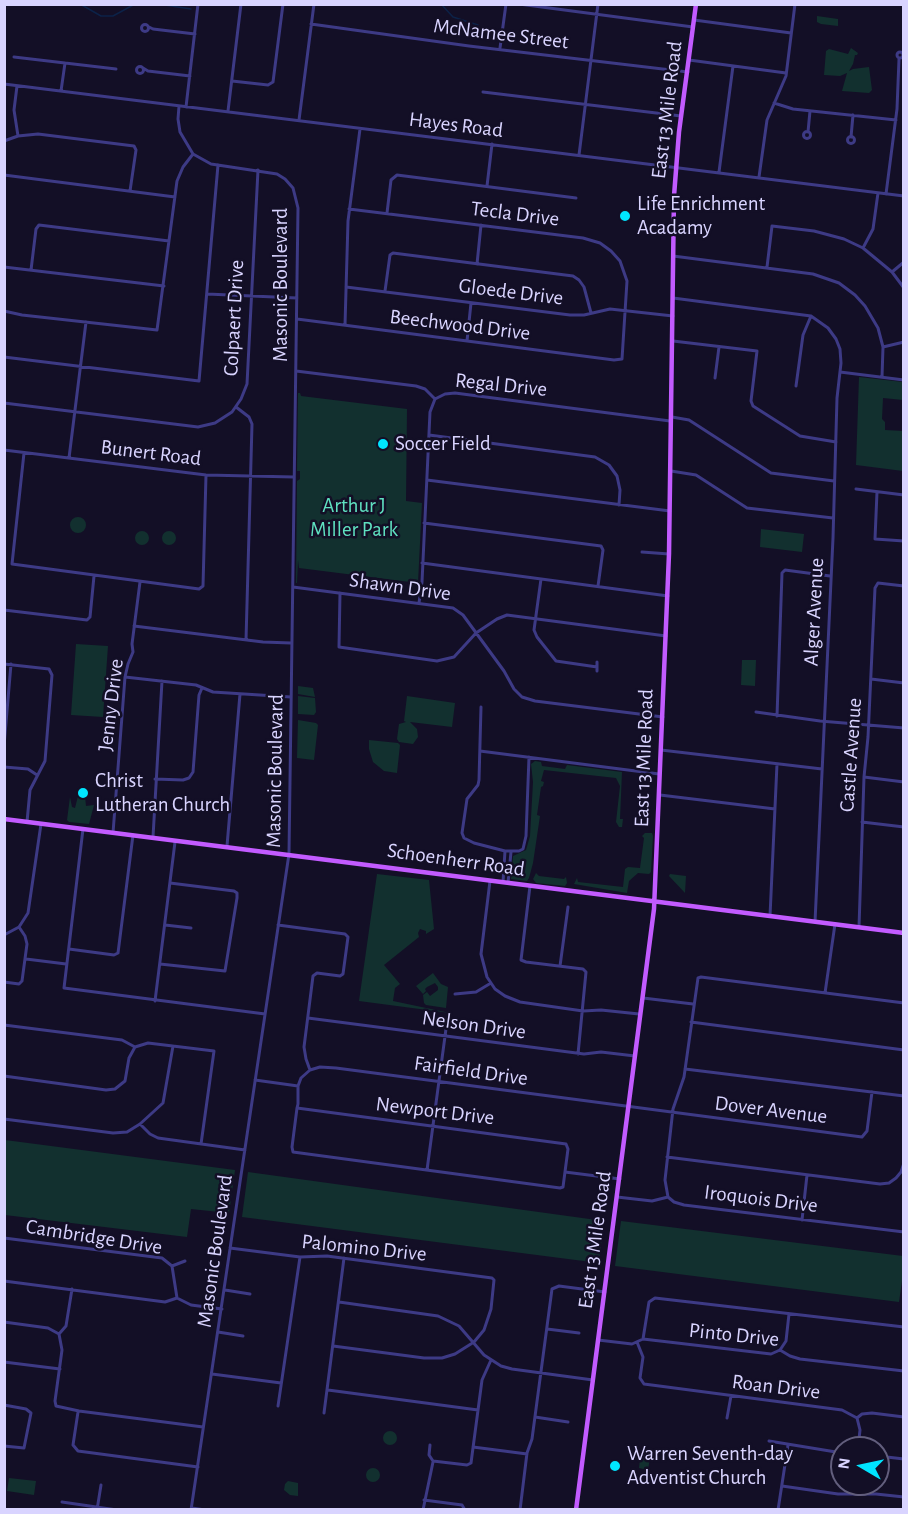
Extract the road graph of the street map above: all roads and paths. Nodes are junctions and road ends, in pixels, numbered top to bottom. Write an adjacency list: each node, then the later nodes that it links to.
1 (198, 4): 16 (street)
2 (241, 4): 31 (street)
3 (283, 4): 31 (street)
4 (314, 4): 12 (street)
5 (506, 4): 17 (street)
6 (519, 4): 10 (street)
7 (598, 4): 10 (street)
8 (696, 4): 11 (main road, East 13 Mile Road)
9 (795, 4): 15 (street)
10 (597, 15): 13 (street); 20 (street)
11 (694, 20): 13 (main road, East 13 Mile Road); 15 (street)
12 (312, 24): 17 (street, McNamee Street); 44 (street)
13 (693, 27): 21 (main road, East 13 Mile Road)
14 (148, 29): 16 (street)
15 (791, 33): 29 (street)
16 (195, 34): 30 (street)
17 (501, 48): 20 (street, McNamee Street)
18 (14, 57): 22 (street)
19 (899, 58): 24 (street)
20 (591, 60): 28 (street, McNamee Street); 37 (street)
21 (689, 60): 23 (street); 28 (main road, East 13 Mile Road)
22 (65, 63): 26 (street); 34 (street)
23 (732, 66): 29 (street); 57 (street)
24 (898, 68): 25 (street); 45 (street)
25 (903, 68)
26 (116, 69)
27 (143, 70): 30 (street)
28 (687, 72): 42 (main road, East 13 Mile Road)
29 (786, 73): 36 (street)
30 (189, 76): 39 (street)
31 (232, 81): 40 (street)
32 (4, 84): 33 (street, Hayes Road)
33 (17, 86): 34 (street, Hayes Road); 48 (street)
34 (61, 91): 38 (street, Hayes Road)
35 (483, 92): 37 (street)
36 (774, 103): 41 (street); 59 (street)
37 (586, 105): 42 (street); 53 (street)
38 (179, 106): 39 (street, Hayes Road); 52 (street)
39 (186, 107): 40 (street, Hayes Road)
40 (228, 111): 44 (street, Hayes Road)
41 (810, 111): 43 (street); 47 (street)
42 (681, 116): 55 (main road, East 13 Mile Road)
43 (853, 116): 45 (street); 49 (street)
44 (299, 120): 46 (street, Hayes Road)
45 (896, 120): 63 (street)
46 (360, 129): 51 (street, Hayes Road); 67 (street)
47 (807, 132)
48 (18, 136): 50 (street); 61 (street)
49 (851, 137)
50 (4, 141)
51 (492, 144): 53 (street, Hayes Road); 60 (street)
52 (193, 154): 54 (street, Masonic Boulevard); 65 (street)
53 (579, 155): 55 (street, Hayes Road)
54 (218, 165): 56 (street, Masonic Boulevard); 83 (street)
55 (676, 167): 57 (street, Hayes Road); 72 (main road, East 13 Mile Road)
56 (258, 170): 84 (street, Colpaert Drive); 85 (street, Masonic Boulevard)
57 (719, 172): 59 (street, Hayes Road)
58 (4, 175): 61 (street)
59 (759, 177): 62 (street, Hayes Road)
60 (487, 186): 66 (street); 68 (street)
61 (130, 191): 65 (street)
62 (878, 193): 63 (street, Hayes Road); 71 (street)
63 (886, 194): 64 (street, Hayes Road)
64 (903, 196)
65 (175, 197): 70 (street)
66 (576, 198)
67 (349, 209): 68 (street, Tecla Drive); 80 (street)
68 (387, 213): 69 (street, Tecla Drive)
69 (481, 225): 74 (street); 88 (street, Tecla Drive)
70 (169, 241): 77 (street); 79 (street)
71 (863, 248): 76 (street); 78 (street)
72 (673, 256): 76 (street); 86 (main road, East 13 Mile Road)
73 (903, 262): 78 (street)
74 (477, 264): 82 (street); 90 (street)
75 (4, 267): 77 (street)
76 (767, 267): 100 (street)
77 (31, 270): 79 (street)
78 (892, 272): 81 (street)
79 (164, 286): 94 (street)
80 (346, 287): 82 (street, Gloede Drive); 95 (street)
81 (903, 288)
82 (385, 291): 87 (street, Gloede Drive)
83 (207, 294): 84 (street); 103 (street)
84 (251, 297): 85 (street); 112 (street, Colpaert Drive)
85 (297, 298): 93 (street, Masonic Boulevard)
86 (673, 298): 91 (main road, East 13 Mile Road); 92 (street)
87 (471, 303): 90 (street, Gloede Drive); 96 (street)
88 (625, 310): 90 (street, Gloede Drive); 91 (street, Gloede Drive); 102 (street, Tecla Drive)
89 (4, 311): 94 (street)
90 (591, 313)
91 (673, 316): 97 (main road, East 13 Mile Road)
92 (812, 316): 105 (street, Alger Avenue); 109 (street)
93 (297, 320): 95 (street, Beechwood Drive); 104 (street, Masonic Boulevard)
94 (86, 322): 103 (street)
95 (345, 326): 96 (street, Beechwood Drive)
96 (466, 341): 102 (street, Beechwood Drive)
97 (673, 341): 99 (street); 114 (main road, East 13 Mile Road)
98 (903, 342): 100 (street)
99 (719, 346): 107 (street); 116 (street)
100 (883, 347): 106 (street)
101 (4, 357): 103 (street)
102 (621, 360)
103 (81, 367): 113 (street)
104 (296, 371): 110 (street, Regal Drive); 123 (street, Masonic Boulevard)
105 (840, 372): 106 (street); 116 (street, Alger Avenue)
106 (882, 377): 108 (street)
107 (715, 378)
108 (903, 380)
109 (796, 386)
110 (435, 399): 114 (street, Regal Drive); 115 (street)
111 (4, 403): 113 (street)
112 (236, 407): 113 (street); 122 (street, Colpaert Drive)
113 (75, 411): 119 (street)
114 (672, 419): 120 (main road, East 13 Mile Road); 125 (street, Regal Drive)
115 (429, 435): 124 (street); 129 (street)
116 (836, 442): 125 (street, Alger Avenue)
117 (4, 450): 118 (street, Bunert Road)
118 (24, 453): 119 (street, Bunert Road); 137 (street)
119 (69, 458): 121 (street, Bunert Road)
120 (671, 471): 130 (main road, East 13 Mile Road); 131 (street)
121 (206, 475): 122 (street, Bunert Road); 140 (street)
122 (251, 476): 123 (street, Bunert Road); 152 (street, Colpaert Drive)
123 (294, 477): 143 (street, Masonic Boulevard)
124 (427, 480): 129 (street); 132 (street)
125 (834, 481): 131 (street, Alger Avenue)
126 (856, 489): 127 (street)
127 (876, 492): 128 (street); 133 (street)
128 (903, 495)
129 (619, 505): 130 (street)
130 (670, 511): 135 (main road, East 13 Mile Road)
131 (833, 519): 138 (street, Alger Avenue)
132 (424, 523): 136 (street); 141 (street)
133 (903, 541)
134 (642, 552): 135 (street)
135 (669, 554): 145 (main road, East 13 Mile Road)
136 (422, 563): 139 (street); 146 (street)
137 (94, 576): 140 (street); 147 (street)
138 (830, 576): 166 (street); 168 (street, Alger Avenue)
139 (541, 579): 141 (street); 148 (street)
140 (140, 582): 149 (street, Jenny Drive)
141 (598, 586): 145 (street)
142 (903, 586): 158 (street, Castle Avenue)
143 (293, 587): 144 (street, Shawn Drive); 153 (street, Masonic Boulevard)
144 (340, 593): 146 (street, Shawn Drive); 150 (street)
145 (668, 596): 151 (main road, East 13 Mile Road)
146 (419, 603): 150 (street, Shawn Drive)
147 (4, 610)
148 (535, 619): 150 (street); 151 (street); 156 (street)
149 (134, 626): 152 (street); 157 (street, Jenny Drive)
150 (476, 633): 167 (street, Shawn Drive)
151 (666, 636): 167 (main road, East 13 Mile Road)
152 (246, 640): 153 (street)
153 (291, 643): 163 (street, Masonic Boulevard)
154 (4, 663): 155 (street)
155 (10, 664): 171 (street); 179 (street)
156 (597, 667)
157 (125, 677): 159 (street); 191 (street, Jenny Drive)
158 (871, 679): 160 (street); 169 (street, Castle Avenue)
159 (162, 681): 161 (street); 181 (street)
160 (903, 683)
161 (202, 688): 162 (street); 181 (street)
162 (240, 694): 163 (street); 195 (street)
163 (291, 697): 198 (street, Masonic Boulevard)
164 (481, 707): 173 (street)
165 (756, 712): 166 (street)
166 (777, 716): 168 (street)
167 (663, 717): 172 (main road, East 13 Mile Road)
168 (824, 721): 169 (street); 177 (street, Alger Avenue)
169 (869, 724): 170 (street); 180 (street, Castle Avenue)
170 (903, 728)
171 (4, 746)
172 (662, 750): 175 (street); 178 (main road, East 13 Mile Road)
173 (480, 751): 174 (street); 196 (street)
174 (528, 757): 178 (street); 197 (street)
175 (777, 764): 177 (street); 184 (street)
176 (4, 767): 179 (street)
177 (822, 769): 206 (street, Alger Avenue)
178 (661, 774): 183 (main road, East 13 Mile Road)
179 (38, 775): 186 (street)
180 (864, 777): 182 (street); 187 (street, Castle Avenue)
181 (155, 779): 193 (street)
182 (903, 782)
183 (660, 795): 184 (street); 203 (main road, East 13 Mile Road)
184 (775, 809): 205 (street)
185 (4, 819): 186 (main road, Schoenherr Road)
186 (27, 822): 188 (main road, Schoenherr Road)
187 (862, 822): 189 (street); 211 (street, Castle Avenue)
188 (41, 824): 190 (main road, Schoenherr Road); 210 (street)
189 (903, 827)
190 (83, 829): 191 (main road, Schoenherr Road); 215 (street)
191 (113, 833): 192 (main road, Schoenherr Road)
192 (133, 835): 193 (main road, Schoenherr Road); 215 (street)
193 (153, 837): 194 (main road, Schoenherr Road)
194 (176, 840): 195 (main road, Schoenherr Road); 200 (street)
195 (228, 846): 198 (main road, Schoenherr Road)
196 (506, 851): 197 (street); 201 (street)
197 (511, 852): 201 (street)
198 (289, 854): 199 (main road, Schoenherr Road); 209 (street, Masonic Boulevard)
199 (490, 880): 201 (main road, Schoenherr Road); 221 (street)
200 (170, 883): 208 (street); 218 (street)
201 (505, 883): 202 (main road, Schoenherr Road)
202 (530, 886): 203 (main road, Schoenherr Road); 219 (street)
203 (654, 903): 205 (main road, Schoenherr Road); 224 (main road, East 13 Mile Road)
204 (568, 907): 219 (street)
205 (770, 916): 206 (main road, Schoenherr Road)
206 (815, 922): 207 (main road, Schoenherr Road)
207 (835, 924): 211 (main road, Schoenherr Road); 222 (street)
208 (165, 925): 212 (street); 218 (street)
209 (278, 926): 229 (street, Masonic Boulevard); 232 (street)
210 (19, 927): 214 (street); 216 (street)
211 (859, 927): 213 (main road, Schoenherr Road)
212 (191, 928)
213 (903, 933)
214 (4, 936)
215 (68, 949): 217 (street)
216 (25, 959): 217 (street); 220 (street)
217 (66, 964): 225 (street)
218 (160, 964): 225 (street)
219 (560, 966): 228 (street)
220 (4, 982)
221 (490, 983): 223 (street); 228 (street)
222 (825, 993): 226 (street); 227 (street)
223 (455, 994)
224 (643, 998): 227 (street); 231 (main road, East 13 Mile Road)
225 (155, 1000): 229 (street)
226 (903, 1003)
227 (693, 1004): 233 (street)
228 (583, 1011): 231 (street); 239 (street)
229 (265, 1014): 244 (street, Masonic Boulevard)
230 (448, 1014): 235 (street)
231 (641, 1015): 240 (main road, East 13 Mile Road)
232 (308, 1018): 235 (street, Nelson Drive); 242 (street)
233 (691, 1022): 238 (street); 241 (street)
234 (4, 1025): 237 (street)
235 (445, 1036): 239 (street, Nelson Drive); 245 (street)
236 (173, 1046): 237 (street); 253 (street); 255 (street)
237 (135, 1047): 243 (street)
238 (903, 1050)
239 (578, 1054): 240 (street, Nelson Drive)
240 (635, 1056): 249 (main road, East 13 Mile Road)
241 (685, 1069): 247 (street); 251 (street)
242 (310, 1070): 245 (street, Fairfield Drive); 246 (street)
243 (4, 1076)
244 (255, 1080): 246 (street); 256 (street, Masonic Boulevard)
245 (439, 1081): 249 (street, Fairfield Drive); 254 (street)
246 (298, 1086): 250 (street)
247 (872, 1092): 248 (street); 251 (street, Dover Avenue)
248 (903, 1096)
249 (629, 1107): 251 (street, Dover Avenue); 262 (main road, East 13 Mile Road)
250 (297, 1108): 254 (street, Newport Drive); 259 (street)
251 (672, 1113): 257 (street)
252 (4, 1119): 253 (street)
253 (140, 1124): 255 (street)
254 (433, 1126): 259 (street); 260 (street, Newport Drive)
255 (201, 1144): 256 (street)
256 (245, 1150): 268 (street, Masonic Boulevard)
257 (667, 1157): 261 (street); 264 (street)
258 (903, 1163): 261 (street)
259 (427, 1170): 260 (street)
260 (565, 1172): 262 (street)
261 (807, 1175): 265 (street)
262 (620, 1179): 263 (main road, East 13 Mile Road)
263 (617, 1197): 264 (street, Iroquois Drive); 276 (main road, East 13 Mile Road)
264 (668, 1197): 265 (street, Iroquois Drive)
265 (802, 1220): 266 (street, Iroquois Drive)
266 (903, 1232)
267 (4, 1238): 272 (street, Cambridge Drive)
268 (230, 1248): 269 (street, Palomino Drive); 275 (street, Masonic Boulevard)
269 (300, 1257): 270 (street, Palomino Drive); 302 (street)
270 (344, 1258): 279 (street); 291 (street, Palomino Drive)
271 (185, 1261): 272 (street)
272 (172, 1266): 278 (street, Cambridge Drive)
273 (4, 1281): 274 (street)
274 (72, 1289): 278 (street); 287 (street)
275 (224, 1290): 277 (street); 280 (street, Masonic Boulevard)
276 (604, 1292): 284 (street); 290 (main road, East 13 Mile Road)
277 (250, 1294)
278 (177, 1298): 280 (street)
279 (339, 1302): 291 (street); 293 (street)
280 (222, 1309): 285 (street, Masonic Boulevard)
281 (789, 1314): 283 (street); 289 (street); 294 (street)
282 (4, 1322): 287 (street)
283 (903, 1327)
284 (547, 1329): 286 (street); 299 (street)
285 (218, 1332): 288 (street); 300 (street, Masonic Boulevard)
286 (579, 1333)
287 (59, 1334): 297 (street)
288 (243, 1336)
289 (643, 1339): 292 (street); 294 (street, Pinto Drive)
290 (598, 1340): 292 (street); 301 (main road, East 13 Mile Road)
291 (474, 1342): 293 (street); 295 (street)
292 (637, 1342): 304 (street, Roan Drive)
293 (333, 1346): 303 (street)
294 (780, 1350): 298 (street, Pinto Drive)
295 (491, 1360): 299 (street); 307 (street)
296 (4, 1362): 297 (street)
297 (60, 1369): 308 (street)
298 (903, 1371)
299 (541, 1373): 301 (street); 310 (street)
300 (212, 1374): 302 (street); 315 (street, Masonic Boulevard)
301 (593, 1380): 338 (main road, East 13 Mile Road)
302 (281, 1383): 306 (street)
303 (327, 1390): 307 (street); 309 (street)
304 (731, 1396): 312 (street); 313 (street, Roan Drive)
305 (4, 1405): 320 (street)
306 (278, 1406)
307 (478, 1410): 321 (street)
308 (79, 1411): 315 (street); 325 (street)
309 (324, 1413)
310 (535, 1417): 314 (street); 323 (street)
311 (903, 1417): 313 (street, Roan Drive)
312 (727, 1418)
313 (856, 1418): 316 (street)
314 (568, 1422)
315 (204, 1428): 325 (street, Masonic Boulevard)
316 (859, 1436)
317 (769, 1441): 319 (street)
318 (430, 1445): 324 (street)
319 (788, 1445): 322 (street); 327 (street)
320 (4, 1446)
321 (473, 1446): 323 (street); 324 (street)
322 (830, 1451)
323 (527, 1454): 337 (street)
324 (433, 1461): 329 (street)
325 (198, 1467): 332 (street, Masonic Boulevard)
326 (100, 1485): 331 (street)
327 (782, 1486): 328 (street); 339 (street)
328 (903, 1497)
329 (424, 1500): 335 (street); 336 (street)
330 (62, 1502): 331 (street)
331 (97, 1508): 333 (street)
332 (191, 1508): 334 (street)
333 (117, 1509)
334 (205, 1509)
335 (423, 1509)
336 (465, 1509)
337 (520, 1509)
338 (576, 1509)
339 (778, 1509)

